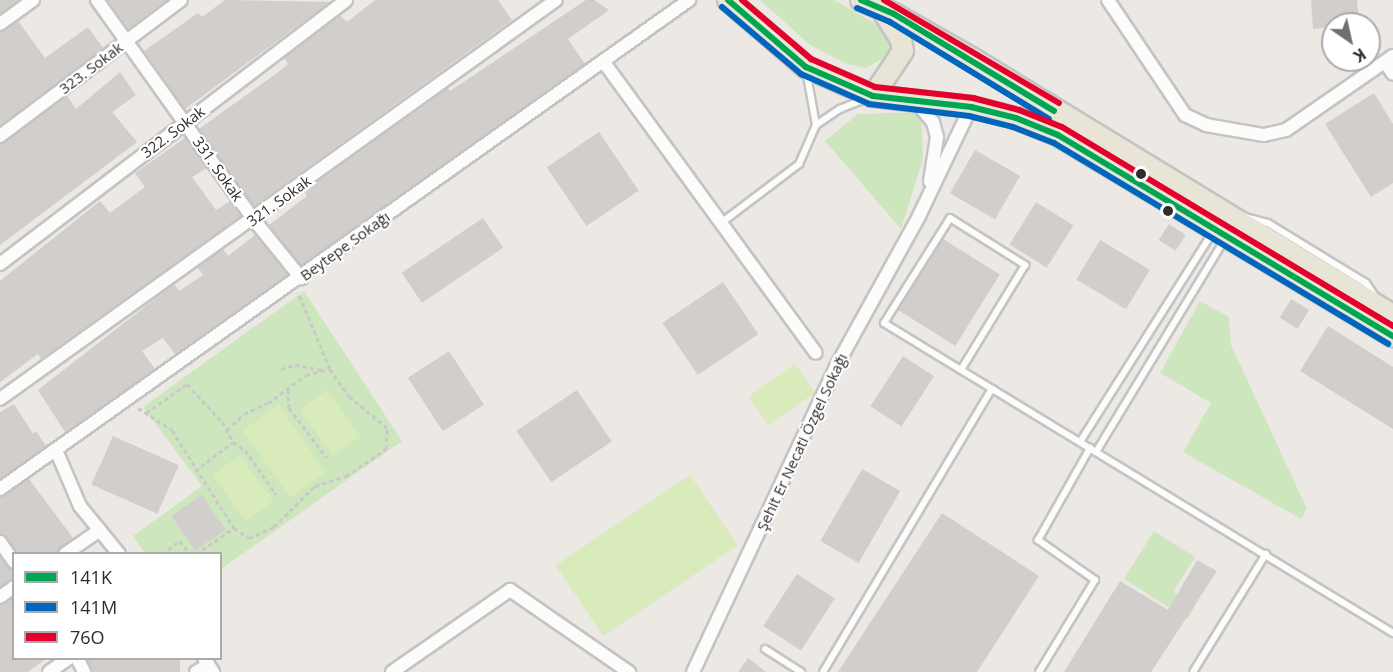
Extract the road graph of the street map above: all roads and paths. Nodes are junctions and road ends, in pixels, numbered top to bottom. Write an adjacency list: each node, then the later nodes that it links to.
1 (33, 0): 11 (street)
2 (97, 0): 12 (street, 331. Sokak)
3 (181, 0): 12 (street, 323. Sokak)
4 (346, 0): 20 (street, 322. Sokak)
5 (556, 0): 24 (street, 321. Sokak)
6 (689, 0): 14 (street, Beytepe Sokağı)
7 (728, 0): 15 (main road)
8 (861, 0): 10 (main road)
9 (1108, 0): 13 (street)
10 (883, 11): 17 (main road); 26 (main road)
11 (0, 24)
12 (127, 41): 20 (street, 331. Sokak); 22 (street, 323. Sokak)
13 (1389, 59): 16 (street)
14 (603, 62): 25 (street); 28 (street, Beytepe Sokağı)
15 (806, 67): 17 (main road); 21 (lane)
16 (1393, 74)
17 (873, 96): 18 (main road); 21 (lane)
18 (916, 102): 19 (main road); 23 (street)
19 (971, 107): 23 (street); 26 (main road)
20 (185, 123): 24 (street, 331. Sokak); 27 (street, 322. Sokak)
21 (816, 125): 25 (lane)
22 (0, 136)
23 (919, 216): 68 (street, Şehit Er Necati Özgel Sokağı)
24 (254, 220): 28 (street, 331. Sokak); 38 (street, 321. Sokak)
25 (721, 223): 31 (street)
26 (1225, 227): 29 (main road); 30 (main road); 43 (lane); 45 (lane)
27 (0, 264)
28 (297, 280): 33 (path); 39 (street, Beytepe Sokağı)
29 (1386, 311)
30 (1393, 336)
31 (816, 353)
32 (281, 369): 34 (path)
33 (330, 369): 34 (path); 50 (path)
34 (324, 370): 36 (path)
35 (961, 370): 35 (lane); 37 (lane)
36 (287, 388): 41 (path); 46 (path)
37 (992, 389): 43 (lane); 70 (lane)
38 (0, 399)
39 (127, 400): 40 (path); 44 (street, Beytepe Sokağı)
40 (146, 413): 41 (path); 47 (path)
41 (227, 430): 42 (path)
42 (233, 442): 47 (path); 49 (path)
43 (1080, 442): 45 (lane)
44 (56, 450): 48 (street, Beytepe Sokağı); 51 (street)
45 (1093, 450): 58 (lane); 71 (lane)
46 (327, 458)
47 (195, 471): 50 (path)
48 (0, 489)
49 (276, 494)
50 (234, 528): 57 (path)
51 (100, 530): 53 (street); 54 (street)
52 (0, 542): 59 (street)
53 (67, 552)
54 (117, 552)
55 (165, 552): 56 (path)
56 (189, 552)
57 (199, 552)
58 (1266, 554): 60 (lane); 72 (lane)
59 (12, 559)
60 (1393, 633)
61 (765, 649): 69 (lane)
62 (66, 660): 64 (street)
63 (208, 665): 65 (street)
64 (49, 672)
65 (196, 672)
66 (392, 672): 67 (street)
67 (629, 672)
68 (693, 672)
69 (801, 672)
70 (823, 672)
71 (1039, 672)
72 (1193, 672)

